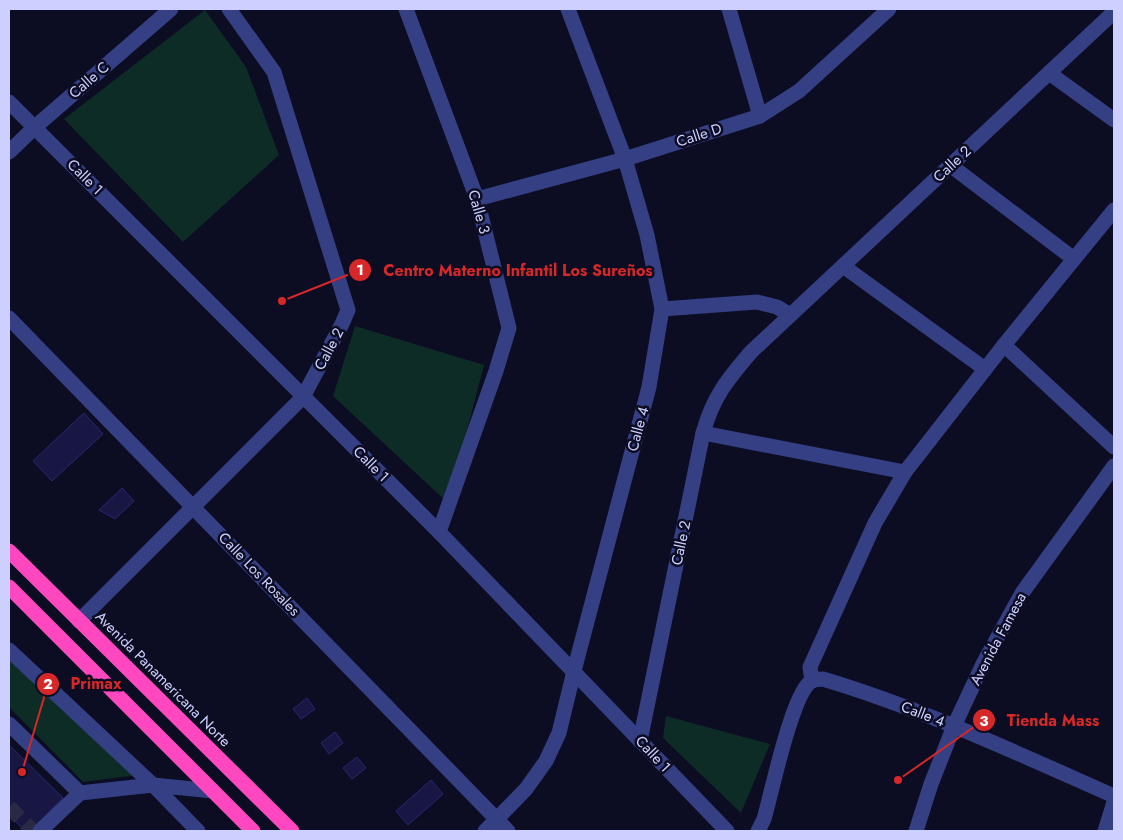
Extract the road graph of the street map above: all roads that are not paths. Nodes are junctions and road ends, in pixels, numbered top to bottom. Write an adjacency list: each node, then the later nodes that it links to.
1 (171, 9): 12 (street, Calle C)
2 (229, 9): 25 (street, Calle 2)
3 (406, 9): 16 (street, Calle 3)
4 (568, 9): 14 (street, Calle 4)
5 (729, 9): 10 (street)
6 (889, 9): 10 (street, Calle D)
7 (1114, 12): 8 (street, Calle 2)
8 (1050, 73): 11 (street); 15 (street, Calle 2)
9 (9, 102): 12 (street, Calle 1)
10 (760, 116): 14 (street, Calle D)
11 (1114, 120)
12 (35, 127): 13 (street, Calle C); 25 (street, Calle 1)
13 (9, 152)
14 (625, 159): 16 (street, Calle D); 20 (street, Calle 4)
15 (950, 165): 18 (street); 19 (street, Calle 2)
16 (476, 199): 31 (street, Calle 3)
17 (1114, 210): 18 (street)
18 (1074, 258): 23 (street)
19 (843, 266): 21 (street, Calle 2); 24 (street)
20 (662, 309): 21 (street); 36 (street, Calle 4)
21 (790, 315): 26 (street, Calle 2)
22 (9, 318): 30 (street, Calle Los Rosales)
23 (1004, 345): 24 (street); 27 (street)
24 (985, 370): 29 (street)
25 (303, 397): 30 (street, Calle 2); 31 (street, Calle 1)
26 (703, 433): 29 (street); 40 (street, Calle 2)
27 (1114, 448)
28 (1114, 466): 39 (street, Avenida Famesa)
29 (905, 472): 37 (street)
30 (193, 507): 34 (street, Calle 2); 46 (street, Calle Los Rosales)
31 (439, 532): 36 (street, Calle 1)
32 (9, 551): 34 (highway, Avenida Panamericana Norte)
33 (9, 588): 42 (highway)
34 (79, 622): 50 (highway, Avenida Panamericana Norte)
35 (9, 650): 41 (street)
36 (574, 671): 40 (street, Calle 1); 46 (street, Calle 4)
37 (812, 681): 39 (street, Calle 4); 54 (street)
38 (9, 724): 43 (street)
39 (954, 726): 44 (street, Calle 4); 55 (street, Avenida Famesa)
40 (640, 741): 53 (street, Calle 1)
41 (153, 785): 42 (street); 43 (street); 48 (street)
42 (213, 791): 49 (highway)
43 (80, 793): 47 (street)
44 (1114, 796)
45 (1114, 802): 56 (street)
46 (497, 820): 51 (street, Calle 4); 52 (street, Calle Los Rosales)
47 (35, 831)
48 (198, 831)
49 (253, 831)
50 (292, 831)
51 (485, 831)
52 (508, 831)
53 (727, 831)
54 (758, 831)
55 (916, 831)
56 (1105, 831)

